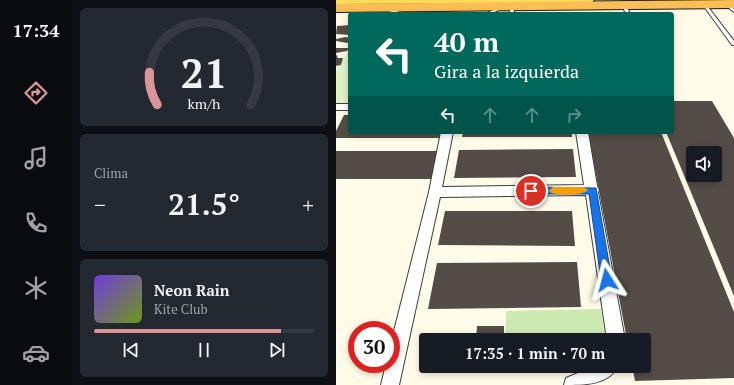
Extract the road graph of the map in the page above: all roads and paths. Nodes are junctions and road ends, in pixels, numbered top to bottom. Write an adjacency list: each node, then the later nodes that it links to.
1 (588, 0): 4 (main road)
2 (704, 4): 3 (highway); 7 (highway); 10 (lane)
3 (731, 6)
4 (337, 7): 5 (highway)
5 (383, 7): 6 (highway); 8 (lane)
6 (509, 9): 7 (highway); 9 (lane)
7 (626, 9)
8 (396, 12)
9 (496, 12)
10 (734, 44)
11 (336, 107): 12 (street)
12 (348, 107)
13 (448, 134): 16 (street)
14 (582, 134): 15 (street)
15 (593, 190): 16 (street); 17 (street)
16 (435, 192): 19 (street)
17 (615, 333)
18 (601, 373): 20 (street)
19 (390, 385)
20 (574, 385)

